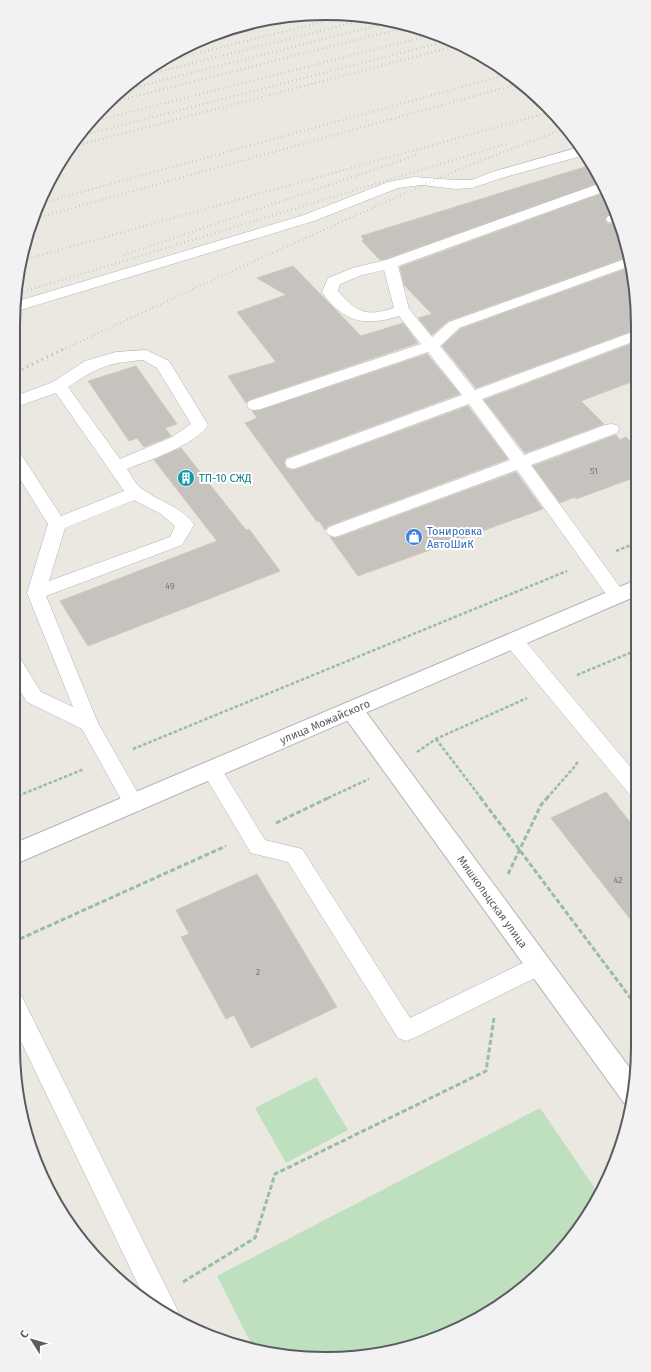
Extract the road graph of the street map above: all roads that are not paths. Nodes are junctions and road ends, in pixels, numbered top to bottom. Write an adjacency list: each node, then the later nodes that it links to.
1 (577, 152): 5 (lane)
2 (598, 189): 4 (lane)
3 (624, 263): 8 (lane)
4 (390, 264): 6 (lane); 6 (lane)
5 (21, 305)
6 (402, 310): 8 (lane)
7 (631, 338): 10 (lane)
8 (430, 346): 10 (lane); 12 (lane)
9 (59, 386): 11 (lane); 17 (lane); 17 (lane)
10 (472, 397): 14 (lane); 15 (lane)
11 (20, 400)
12 (255, 405)
13 (611, 429): 15 (lane)
14 (293, 463)
15 (520, 463): 20 (lane); 23 (lane)
16 (20, 466): 19 (lane)
17 (116, 467): 18 (lane)
18 (135, 493): 19 (lane); 22 (lane)
19 (57, 524): 22 (lane)
20 (336, 531)
21 (631, 590): 23 (main road, улица Можайского)
22 (36, 593): 27 (lane)
23 (617, 596): 24 (main road, улица Можайского)
24 (514, 641): 26 (main road, улица Можайского); 29 (lane)
25 (20, 674): 27 (lane)
26 (352, 710): 28 (main road, улица Можайского); 32 (main road, Мишкольцская улица)
27 (89, 724): 30 (lane)
28 (212, 771): 30 (main road, улица Можайского); 32 (lane)
29 (631, 783)
30 (134, 804): 31 (main road, улица Можайского)
31 (20, 852)
32 (539, 965): 34 (main road, Мишкольцская улица)
33 (20, 1016): 35 (lane)
34 (628, 1087)
35 (161, 1304)

